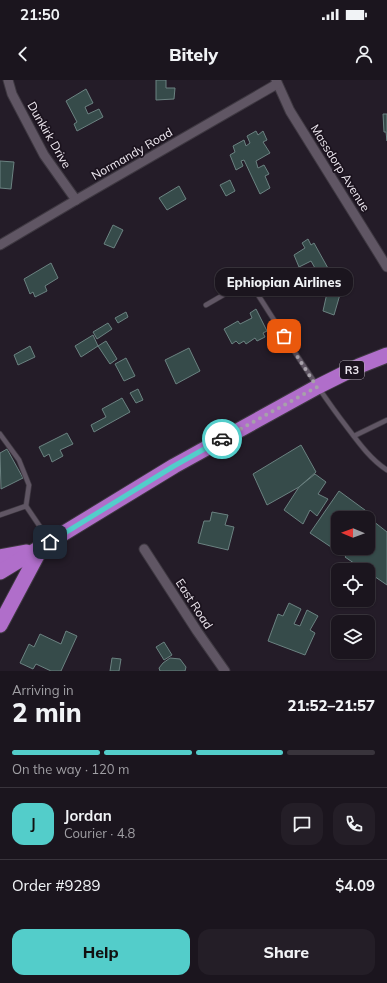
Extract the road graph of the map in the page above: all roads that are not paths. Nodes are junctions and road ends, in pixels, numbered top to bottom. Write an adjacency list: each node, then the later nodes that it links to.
1 (8, 80): 3 (street, Dunkirk Drive)
2 (277, 82): 3 (street, Normandy Road); 5 (street, Massdorp Avenue)
3 (76, 200): 4 (street, Normandy Road)
4 (0, 245)
5 (387, 267)
6 (206, 306): 8 (lane)
7 (387, 354): 8 (highway, R3)
8 (317, 387): 11 (lane); 15 (highway, R3)
9 (387, 420): 11 (lane)
10 (0, 434): 13 (lane)
11 (354, 436): 12 (lane)
12 (387, 470)
13 (26, 506): 14 (lane); 15 (lane)
14 (0, 515)
15 (45, 545): 17 (highway); 18 (highway, R3); 19 (highway)
16 (144, 549): 20 (street, East Road)
17 (0, 557)
18 (0, 572)
19 (0, 625)
20 (225, 671)

